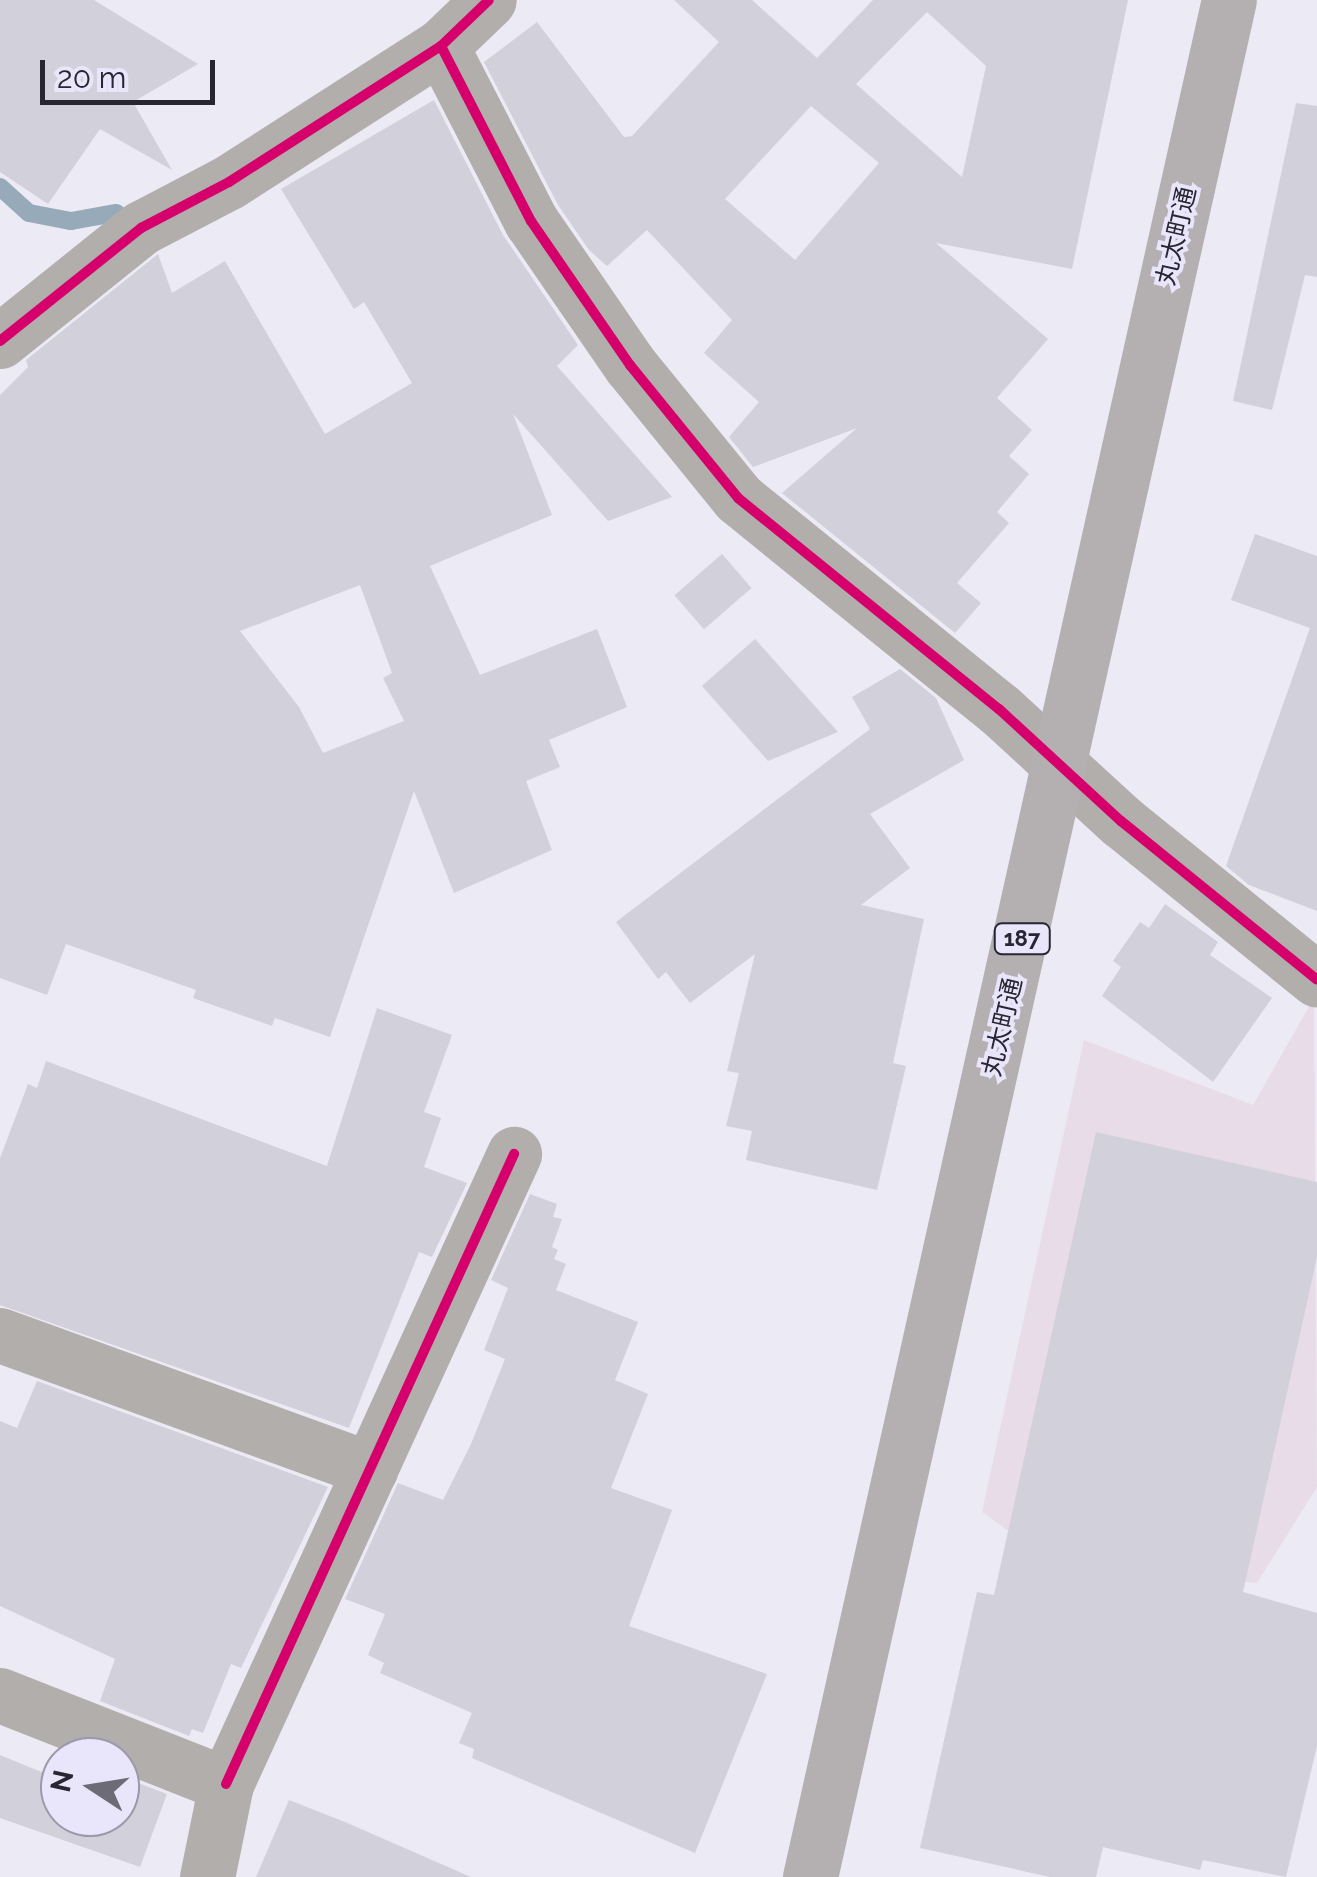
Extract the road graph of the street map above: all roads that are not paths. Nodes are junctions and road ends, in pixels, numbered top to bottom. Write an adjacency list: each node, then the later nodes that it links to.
1 (489, 0): 3 (street)
2 (1229, 0): 5 (main road, 丸太町通 / 187)
3 (442, 46): 4 (street); 5 (street)
4 (0, 341)
5 (1063, 762): 6 (street); 13 (main road, 丸太町通 / 187)
6 (1317, 980)
7 (514, 1154): 9 (street)
8 (0, 1335): 9 (street)
9 (371, 1468): 11 (street)
10 (0, 1695): 11 (street)
11 (226, 1784): 12 (street)
12 (207, 1877)
13 (810, 1877)

